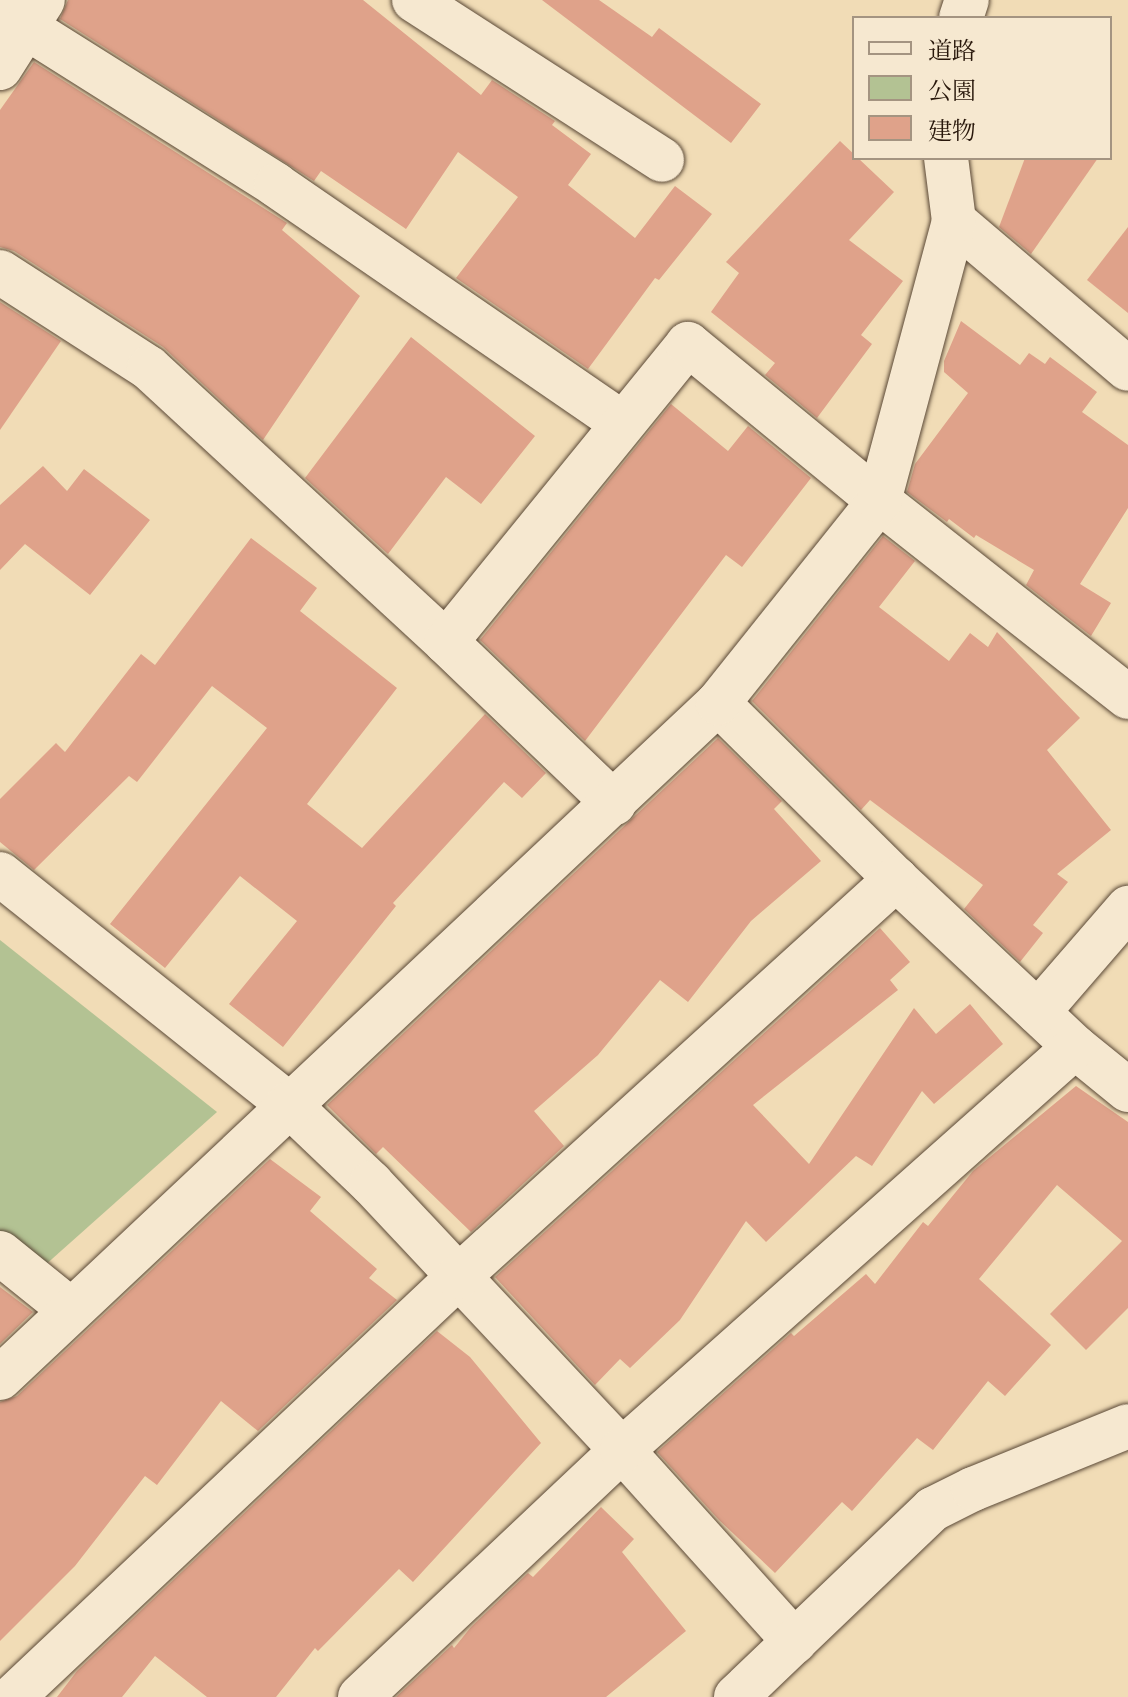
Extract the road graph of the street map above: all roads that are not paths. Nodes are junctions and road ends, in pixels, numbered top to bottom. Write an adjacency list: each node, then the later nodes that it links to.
1 (414, 0): 4 (street)
2 (23, 13): 3 (street); 9 (street)
3 (0, 68)
4 (662, 160)
5 (946, 160): 6 (street)
6 (954, 221): 8 (street); 10 (street)
7 (0, 272): 11 (street)
8 (1128, 369)
9 (622, 423): 10 (street); 11 (street)
10 (879, 501): 12 (street); 13 (street)
11 (446, 642): 14 (street)
12 (1128, 697)
13 (718, 703): 14 (street); 16 (street)
14 (614, 803): 21 (street)
15 (0, 874): 21 (street)
16 (896, 879): 18 (street); 23 (street)
17 (1128, 908): 18 (street)
18 (1038, 1012): 19 (street)
19 (1075, 1047): 20 (street); 27 (street)
20 (1128, 1090)
21 (288, 1104): 23 (street); 24 (street)
22 (0, 1253): 24 (street)
23 (458, 1277): 27 (street); 29 (street)
24 (71, 1310): 25 (street)
25 (0, 1378)
26 (1128, 1426): 28 (street)
27 (622, 1450): 28 (street); 30 (street)
28 (795, 1642): 31 (street)
29 (13, 1697)
30 (360, 1697)
31 (736, 1697)

